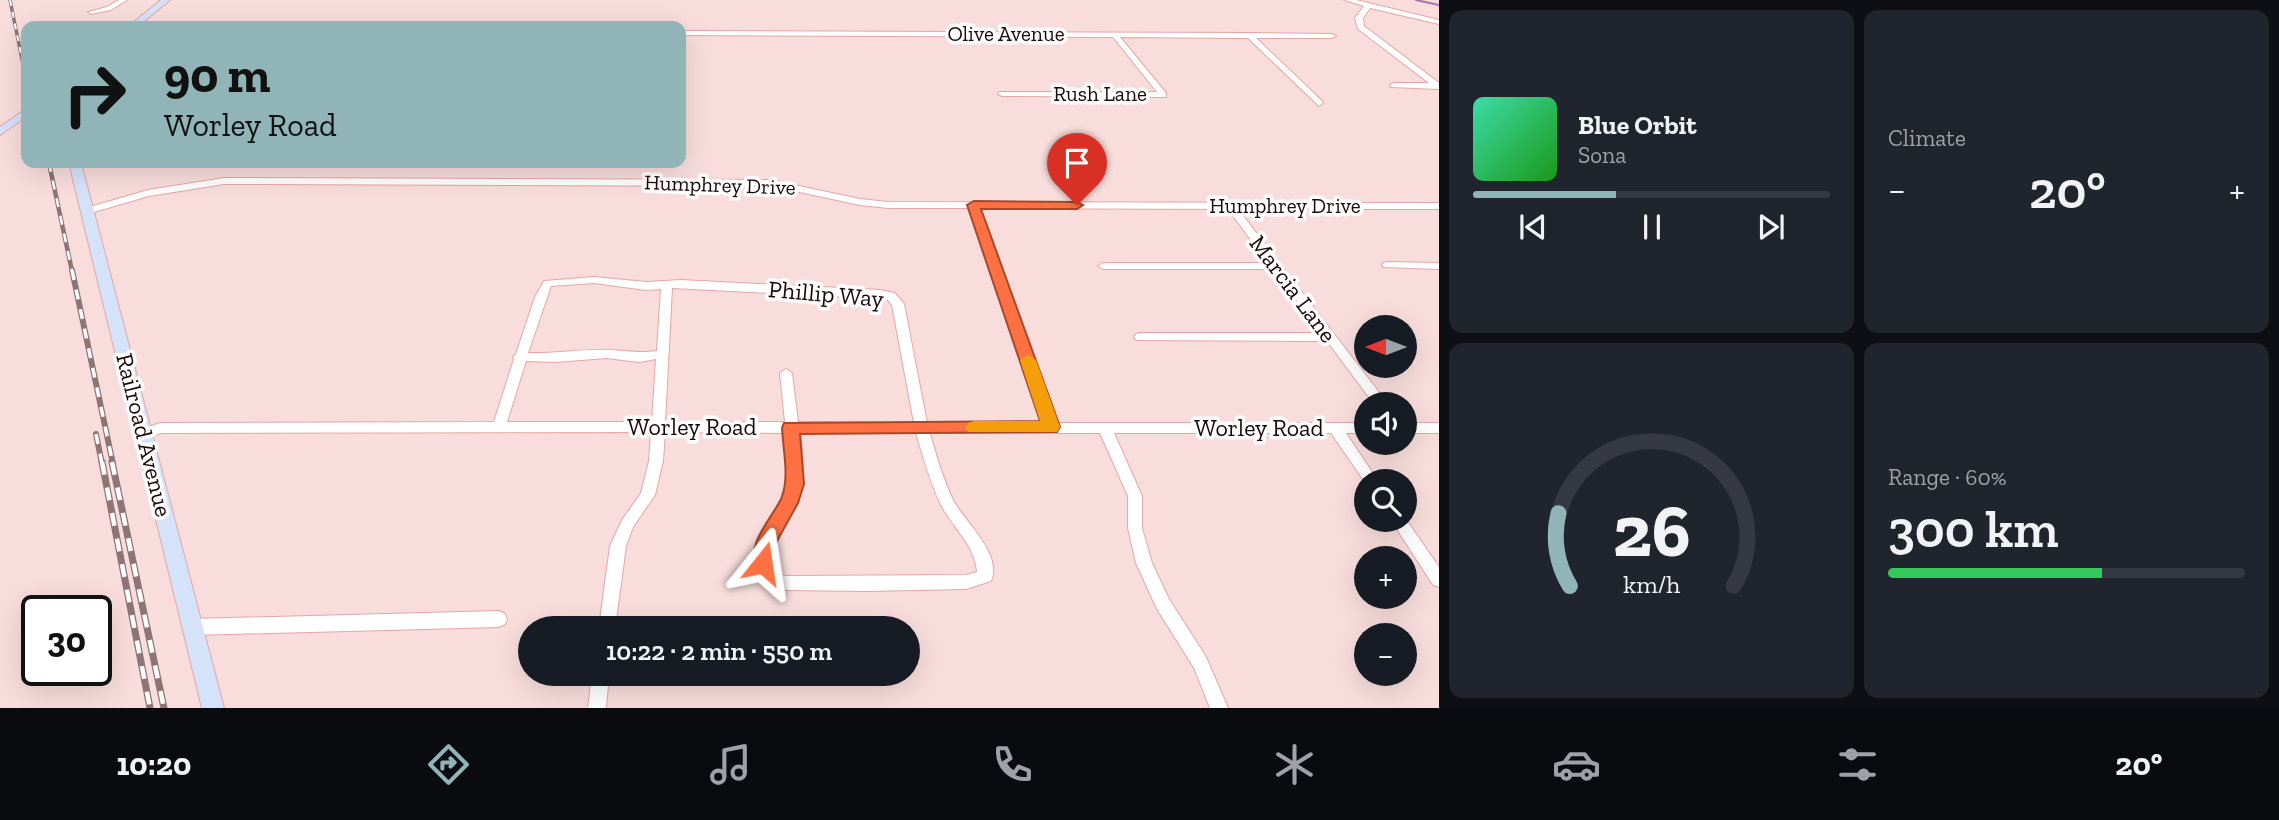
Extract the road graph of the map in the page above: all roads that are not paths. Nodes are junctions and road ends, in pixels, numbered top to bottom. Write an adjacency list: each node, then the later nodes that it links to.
1 (124, 0): 5 (street)
2 (166, 0): 6 (main road)
3 (1347, 0): 4 (street)
4 (1369, 5): 7 (street); 13 (street)
5 (91, 12)
6 (139, 21)
7 (1439, 22)
8 (686, 33): 9 (street, Olive Avenue)
9 (1114, 34): 10 (street, Olive Avenue); 14 (street, Rush Lane)
10 (1249, 35): 11 (street, Olive Avenue); 15 (street)
11 (1332, 36)
12 (1394, 85): 13 (street)
13 (1439, 86)
14 (1002, 94)
15 (1319, 103)
16 (21, 110): 18 (main road)
17 (21, 116): 19 (main road)
18 (0, 125)
19 (0, 132)
20 (76, 168): 24 (main road, Railroad Avenue)
21 (974, 205): 22 (street, Humphrey Drive); 24 (street, Humphrey Drive); 37 (street)
22 (1231, 206): 23 (street, Humphrey Drive); 27 (street, Marcia Lane)
23 (1439, 206)
24 (86, 211): 46 (main road, Railroad Avenue)
25 (1387, 265): 28 (street)
26 (1103, 266): 27 (street)
27 (1276, 266): 30 (street, Marcia Lane)
28 (1439, 266)
29 (667, 285): 32 (street); 33 (street, Phillip Way); 40 (street, Phillip Way)
30 (1330, 337): 31 (street); 35 (street, Marcia Lane)
31 (1140, 338)
32 (662, 354): 33 (street); 38 (street)
33 (519, 357): 36 (street, Phillip Way)
34 (786, 373): 39 (street)
35 (1372, 392)
36 (499, 426): 38 (street, Worley Road); 46 (street, Worley Road)
37 (1051, 427): 40 (street, Worley Road); 41 (street, Worley Road)
38 (656, 428): 39 (street, Worley Road); 51 (street)
39 (790, 428): 40 (street, Worley Road); 40 (street)
40 (923, 428)
41 (1105, 428): 42 (street, Worley Road); 57 (street)
42 (1335, 428): 43 (street, Worley Road); 47 (street)
43 (1354, 428)
44 (1417, 428): 45 (street)
45 (1439, 428)
46 (145, 434): 53 (main road, Railroad Avenue)
47 (1363, 469)
48 (1408, 532): 49 (street)
49 (1434, 565): 50 (street)
50 (1439, 580)
51 (609, 616)
52 (499, 620): 53 (street)
53 (192, 627): 55 (main road, Railroad Avenue)
54 (599, 686): 56 (street)
55 (213, 708)
56 (597, 708)
57 (1219, 708)

